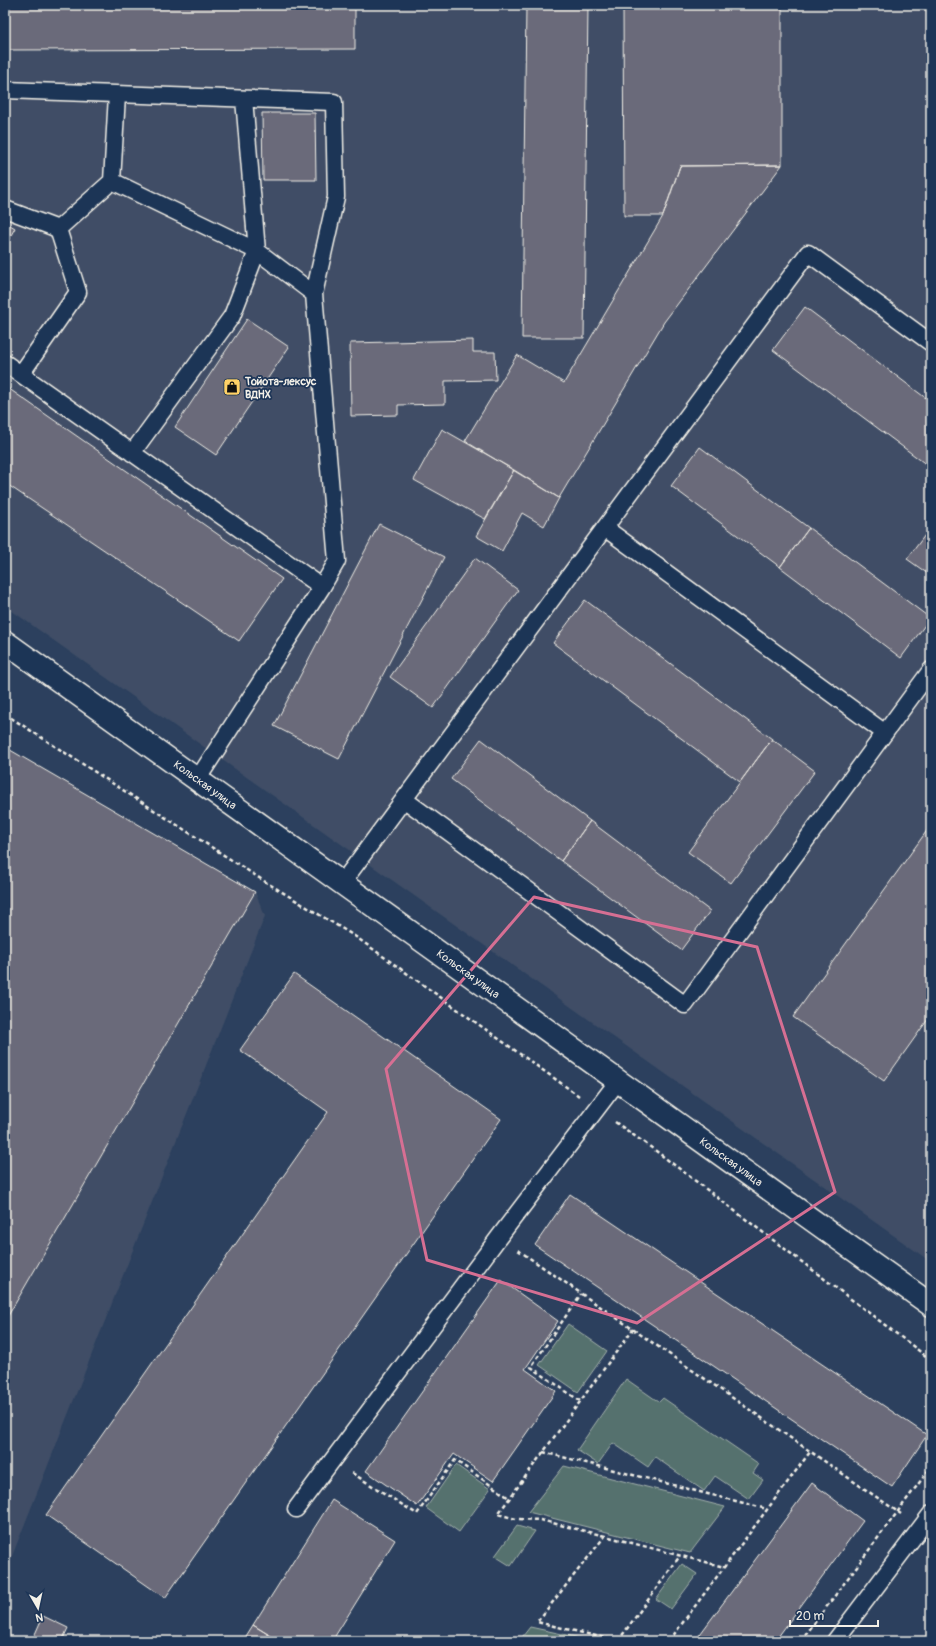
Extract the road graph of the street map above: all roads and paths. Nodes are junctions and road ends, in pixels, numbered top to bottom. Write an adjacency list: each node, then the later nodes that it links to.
1 (5, 90): 2 (lane)
2 (117, 95): 3 (lane); 4 (lane)
3 (244, 100): 7 (lane); 8 (lane)
4 (112, 181): 6 (lane); 7 (lane)
5 (5, 209): 6 (lane)
6 (58, 229): 11 (lane)
7 (257, 251): 8 (lane); 12 (lane)
8 (314, 294): 14 (lane)
9 (931, 343): 13 (lane)
10 (5, 363): 11 (lane)
11 (20, 374): 12 (lane)
12 (132, 453): 14 (lane)
13 (605, 528): 18 (lane); 20 (lane)
14 (322, 588): 19 (lane)
15 (5, 642): 19 (main road, Кольская улица)
16 (931, 670): 18 (lane)
17 (5, 714): 23 (path)
18 (885, 733): 20 (lane)
19 (197, 780): 21 (main road, Кольская улица)
20 (405, 800): 21 (lane)
21 (342, 883): 22 (main road, Кольская улица)
22 (618, 1081): 23 (lane); 26 (main road, Кольская улица)
23 (597, 1109): 24 (lane); 28 (path)
24 (499, 1236): 25 (path); 35 (lane)
25 (581, 1294): 27 (path); 29 (path)
26 (931, 1305)
27 (633, 1329): 29 (path); 31 (path)
28 (931, 1360)
29 (580, 1401): 30 (path)
30 (542, 1452): 34 (path); 36 (path)
31 (810, 1452): 36 (path); 37 (path)
32 (931, 1467): 37 (path)
33 (350, 1471): 34 (path)
34 (509, 1498): 40 (path)
35 (296, 1509)
36 (767, 1510): 42 (path)
37 (898, 1512): 39 (path); 45 (path)
38 (931, 1514): 39 (lane)
39 (921, 1528): 46 (lane)
40 (605, 1536): 41 (path); 43 (path)
41 (680, 1556): 42 (path); 43 (path)
42 (724, 1567): 44 (path)
43 (617, 1641)
44 (669, 1641)
45 (800, 1641)
46 (834, 1641)

